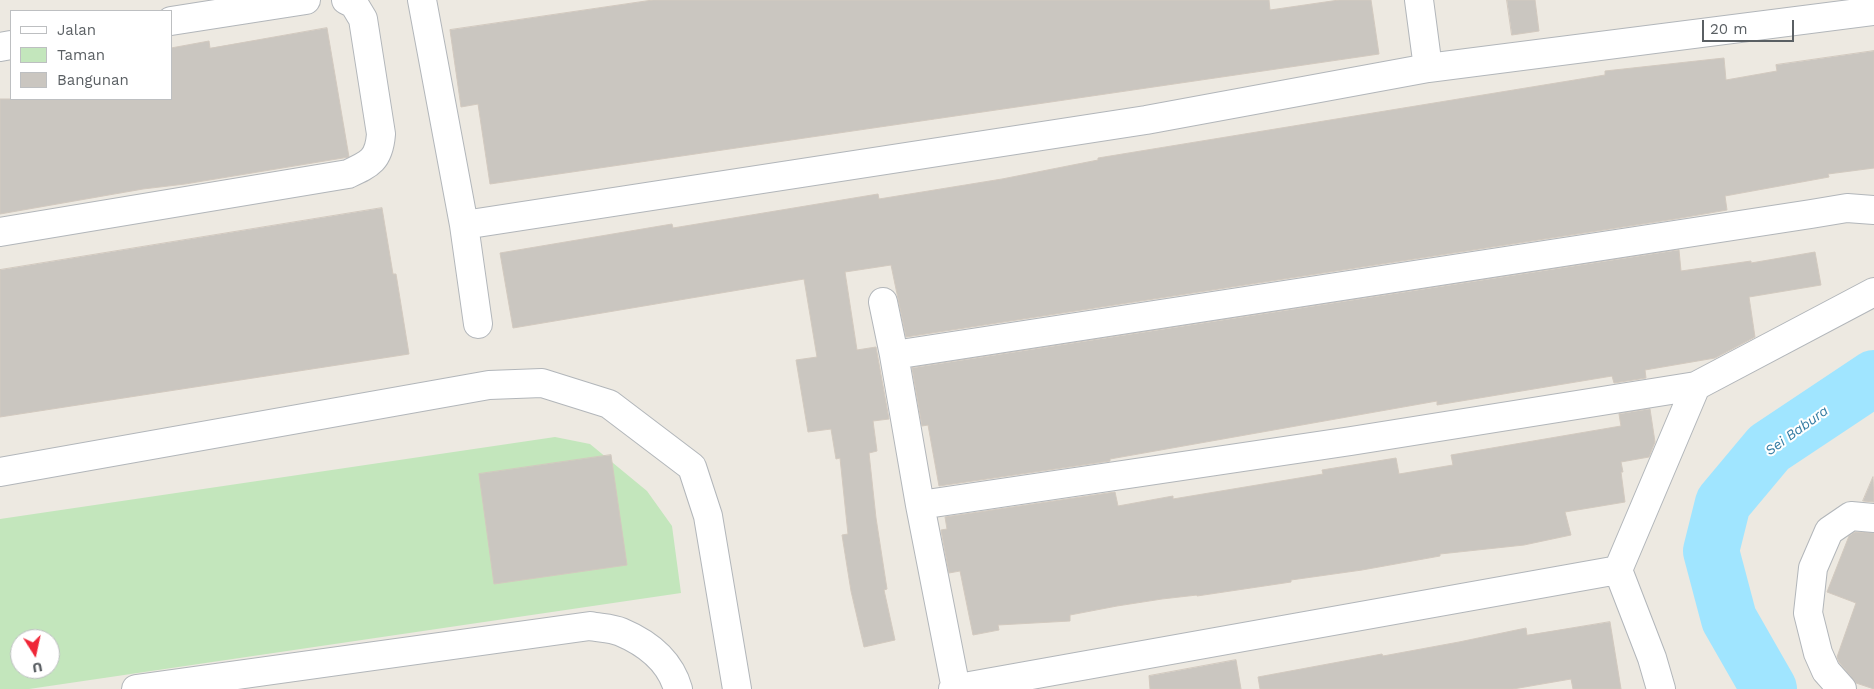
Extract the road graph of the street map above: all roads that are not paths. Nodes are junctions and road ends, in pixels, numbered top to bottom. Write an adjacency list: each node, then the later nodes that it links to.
1 (306, 0): 6 (street)
2 (346, 0): 10 (street)
3 (422, 0): 9 (street)
4 (1419, 0): 7 (street)
5 (1874, 11): 7 (street)
6 (172, 21)
7 (1428, 68): 9 (street)
8 (1874, 210): 14 (street)
9 (464, 225): 13 (street)
10 (0, 232)
11 (1874, 292): 15 (street)
12 (883, 302): 14 (street)
13 (478, 324)
14 (894, 355): 17 (street)
15 (1696, 386): 17 (street); 19 (street)
16 (0, 472): 22 (street)
17 (920, 505): 23 (street)
18 (1874, 518): 25 (street)
19 (1618, 570): 23 (street); 24 (street)
20 (136, 689): 21 (street)
21 (678, 689)
22 (737, 689)
23 (955, 689)
24 (1661, 689)
25 (1842, 689)

